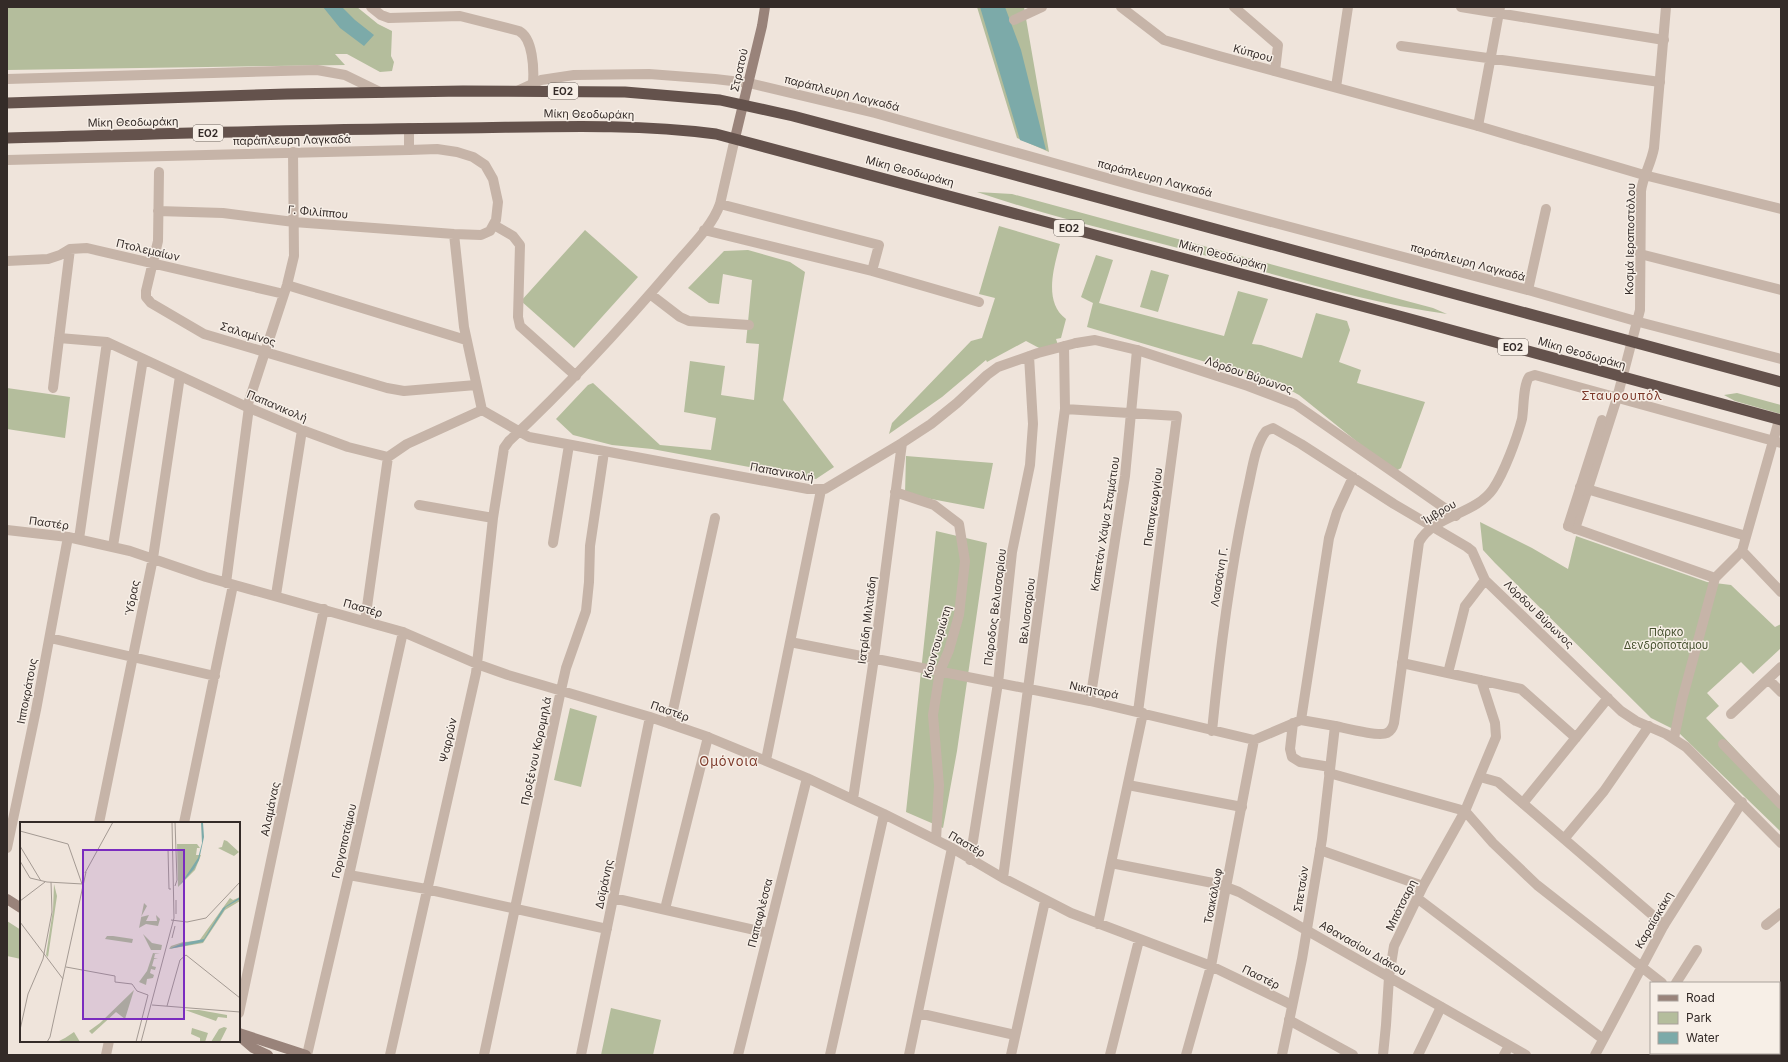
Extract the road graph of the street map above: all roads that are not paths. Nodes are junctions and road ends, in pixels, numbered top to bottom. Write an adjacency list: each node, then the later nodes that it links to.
1 (370, 7): 17 (street)
2 (765, 7): 18 (main road, Στρατού)
3 (1042, 7): 10 (street)
4 (1121, 7): 14 (street, Κύπρου)
5 (1234, 7): 14 (street)
6 (1348, 7): 19 (street)
7 (1461, 7): 9 (street)
8 (1666, 7): 11 (street, Κοσμά Ιεραποστόλου)
9 (1499, 10): 11 (street); 13 (street)
10 (1014, 20)
11 (1664, 40): 16 (street, Κοσμά Ιεραποστόλου)
12 (1401, 46): 13 (street)
13 (1490, 59): 16 (street); 24 (street)
14 (1275, 71): 19 (street, Κύπρου)
15 (7, 79): 21 (street)
16 (1660, 82): 32 (street, Κοσμά Ιεραποστόλου)
17 (533, 83): 18 (street, παράπλευρη Λαγκαδά); 20 (street, παράπλευρη Λαγκαδά)
18 (749, 83): 23 (main road, Στρατού); 47 (street, παράπλευρη Λαγκαδά)
19 (1336, 87): 24 (street, Κύπρου)
20 (517, 91): 21 (highway, Μίκη Θεοδωράκη / ΕΟ2); 23 (highway, Μίκη Θεοδωράκη / ΕΟ2)
21 (382, 93): 22 (highway, Μίκη Θεοδωράκη / ΕΟ2)
22 (7, 103)
23 (743, 104): 27 (main road, Στρατού); 56 (highway, Μίκη Θεοδωράκη / ΕΟ2)
24 (1478, 126): 32 (street, Κύπρου)
25 (409, 128): 26 (highway, Μίκη Θεοδωράκη / ΕΟ2); 27 (highway, Μίκη Θεοδωράκη / ΕΟ2); 28 (street)
26 (7, 138)
27 (735, 138): 33 (street, Ψαρρών); 66 (highway, Μίκη Θεοδωράκη / ΕΟ2)
28 (409, 150): 29 (street, παράπλευρη Λαγκαδά); 38 (street, παράπλευρη Λαγκαδά)
29 (293, 152): 30 (street, παράπλευρη Λαγκαδά); 37 (street)
30 (7, 160)
31 (159, 172): 36 (street, Σαλαμίνος)
32 (1644, 175): 35 (street, Κύπρου); 42 (street, Κοσμά Ιεραποστόλου)
33 (720, 204): 39 (street, Ψαρρών); 45 (street)
34 (1546, 209): 47 (street)
35 (1781, 209)
36 (158, 210): 37 (street, Γ. Φιλίππου); 44 (street, Σαλαμίνος)
37 (294, 222): 40 (street, Γ. Φιλίππου); 46 (street)
38 (494, 225): 40 (street, Γ. Φιλίππου); 65 (street)
39 (704, 230): 45 (street); 49 (street, Ψαρρών)
40 (454, 234): 54 (street)
41 (70, 249): 43 (street, Πτολεμαίων); 44 (street, Πτολεμαίων); 53 (street)
42 (1640, 254): 48 (street); 51 (street, Κοσμά Ιεραποστόλου)
43 (7, 261)
44 (152, 264): 46 (street, Πτολεμαίων); 60 (street, Σαλαμίνος)
45 (872, 271): 50 (street)
46 (285, 290): 54 (street, Πτολεμαίων); 60 (street)
47 (1528, 290): 51 (street, παράπλευρη Λαγκαδά)
48 (1781, 290)
49 (650, 294): 52 (street); 65 (street, Ψαρρών)
50 (979, 302)
51 (1639, 322): 56 (street, Κοσμά Ιεραποστόλου); 63 (street, παράπλευρη Λαγκαδά)
52 (749, 325)
53 (59, 338): 55 (street, Παπανικολή); 69 (street)
54 (466, 340): 68 (street)
55 (107, 342): 62 (street, Παπανικολή); 97 (street)
56 (1633, 342): 66 (street, Κοσμά Ιεραποστόλου); 67 (highway, Μίκη Θεοδωράκη / ΕΟ2)
57 (1076, 343): 58 (street, Παπανικολή); 59 (street, Λόρδου Βύρωνος)
58 (1064, 346): 61 (street, Παπανικολή); 72 (street, Βελισσαρίου)
59 (1137, 350): 74 (street, Καπετάν Χάψα Σταμάτιου); 90 (street, Λόρδου Βύρωνος)
60 (265, 352): 68 (street, Σαλαμίνος); 71 (street)
61 (1029, 356): 81 (street, Παπανικολή); 122 (street, Πάροδος Βελισσαρίου)
62 (143, 359): 64 (street, Παπανικολή); 99 (street)
63 (1781, 359)
64 (180, 376): 71 (street, Παπανικολή); 101 (street, Ύδρας)
65 (576, 376): 79 (street, Ψαρρών)
66 (1623, 378): 70 (street, Κοσμά Ιεραποστόλου); 76 (highway, Μίκη Θεοδωράκη / ΕΟ2)
67 (1781, 382)
68 (476, 385): 73 (street)
69 (53, 388)
70 (1617, 398): 80 (street); 86 (street, Κοσμά Ιεραποστόλου); 90 (street, Ίμβρου)
71 (248, 407): 77 (street, Παπανικολή); 104 (street)
72 (1065, 409): 74 (street, Παπαγεωργίου); 123 (street, Βελισσαρίου)
73 (482, 410): 79 (street, Παπανικολή); 84 (street)
74 (1132, 412): 127 (street, Καπετάν Χάψα Σταμάτιου); 128 (street, Παπαγεωργίου)
75 (1602, 420): 86 (street)
76 (1780, 420): 80 (street)
77 (302, 430): 84 (street, Παπανικολή); 106 (street)
78 (1266, 430): 85 (street, Λόρδου Βύρωνος); 135 (street, Λασσάνη Γ.)
79 (518, 432): 82 (street, Παπανικολή); 91 (street, Ψαρρών)
80 (1777, 442): 95 (street)
81 (902, 443): 87 (street, Παπανικολή); 88 (street, Ιατρίδη Μιλτιάδη)
82 (569, 445): 83 (street, Παπανικολή); 98 (street)
83 (604, 452): 87 (street, Παπανικολή); 124 (street, Προξένου Κορομηλά)
84 (388, 458): 108 (street)
85 (1353, 476): 93 (street, Λόρδου Βύρωνος); 131 (street)
86 (1584, 488): 95 (street); 102 (street)
87 (821, 490): 111 (street)
88 (895, 492): 113 (street, Ιατρίδη Μιλτιάδη); 117 (street, Κουντουριώτη)
89 (419, 505): 91 (street)
90 (1456, 516): 93 (street, Ίμβρου)
91 (493, 518): 115 (street, Ψαρρών)
92 (715, 518): 132 (street)
93 (1434, 527): 103 (street, Λόρδου Βύρωνος); 114 (street, Ίμβρου)
94 (7, 530): 96 (street, Παστέρ)
95 (1746, 536): 100 (street)
96 (68, 538): 97 (street, Παστέρ); 110 (street, Ιπποκράτους)
97 (79, 540): 99 (street, Παστέρ)
98 (553, 543)
99 (113, 546): 101 (street, Παστέρ)
100 (1742, 552): 102 (street); 105 (street)
101 (153, 558): 104 (street, Παστέρ); 112 (street, Ύδρας)
102 (1715, 578): 138 (street)
103 (1485, 580): 118 (street); 126 (street, Λόρδου Βύρωνος)
104 (229, 584): 106 (street, Παστέρ); 119 (street)
105 (1781, 592)
106 (276, 596): 107 (street, Παστέρ)
107 (324, 609): 108 (street, Παστέρ); 191 (street, Αλαμάνας)
108 (365, 621): 109 (street, Παστέρ)
109 (403, 632): 115 (street, Παστέρ); 163 (street, Γοργοποτάμου)
110 (50, 638): 112 (street); 158 (street, Ιπποκράτους)
111 (790, 642): 113 (street, Νικηταρά); 141 (street)
112 (133, 656): 119 (street); 153 (street, Ύδρας)
113 (874, 658): 117 (street, Νικηταρά); 146 (street, Ιατρίδη Μιλτιάδη)
114 (1402, 663): 118 (street); 133 (street, Ίμβρου)
115 (477, 664): 124 (street, Παστέρ); 167 (street, Ψαρρών)
116 (1781, 667): 120 (street)
117 (940, 671): 122 (street, Νικηταρά); 156 (street, Κουντουριώτη)
118 (1448, 673): 121 (street)
119 (215, 676): 154 (street)
120 (1768, 679): 125 (street); 129 (street)
121 (1481, 680): 137 (street); 143 (street, Μπότσαρη)
122 (998, 683): 123 (street, Νικηταρά); 161 (street, Πάροδος Βελισσαρίου)
123 (1030, 689): 127 (street, Νικηταρά); 164 (street, Βελισσαρίου)
124 (561, 690): 130 (street, Παστέρ); 173 (street, Προξένου Κορομηλά)
125 (1781, 692)
126 (1608, 698): 134 (street, Λόρδου Βύρωνος); 137 (street)
127 (1090, 701): 128 (street, Νικηταρά)
128 (1140, 713): 135 (street, Νικηταρά); 145 (street, Παπαγεωργίου)
129 (1731, 714)
130 (650, 717): 132 (street, Παστέρ); 168 (street, Δοϊράνης)
131 (1297, 722): 133 (street); 139 (street); 142 (street)
132 (670, 724): 136 (street, Παστέρ)
133 (1335, 726): 142 (street, Σπετσών)
134 (1649, 726): 138 (street, Λόρδου Βύρωνος); 155 (street)
135 (1212, 731): 139 (street, Νικηταρά)
136 (708, 737): 141 (street, Παστέρ); 174 (street)
137 (1576, 738): 148 (street)
138 (1674, 738): 147 (street, Λόρδου Βύρωνος)
139 (1254, 740): 150 (street, Τσακάλωφ)
140 (1723, 744): 149 (street)
141 (766, 760): 144 (street, Παστέρ)
142 (1330, 770): 151 (street); 160 (street, Σπετσών)
143 (1480, 777): 148 (street); 151 (street, Μπότσαρη)
144 (807, 778): 146 (street, Παστέρ); 181 (street, Παπαφλέσσα)
145 (1128, 785): 150 (street); 162 (street, Παπαγεωργίου)
146 (853, 799): 152 (street, Παστέρ)
147 (1742, 802): 157 (street, Λόρδου Βύρωνος); 177 (street, Καραϊσκάκη)
148 (1524, 803): 155 (street)
149 (1781, 804)
150 (1242, 807): 165 (street, Τσακάλωφ)
151 (1465, 811): 166 (street, Μπότσαρη); 185 (street)
152 (884, 814): 156 (street, Παστέρ); 207 (street)
153 (99, 822)
154 (184, 822)
155 (1564, 839): 177 (street)
156 (936, 840): 159 (street, Παστέρ)
157 (1781, 843)
158 (7, 848)
159 (952, 848): 161 (street, Παστέρ); 192 (street)
160 (1320, 850): 166 (street); 180 (street, Σπετσών)
161 (970, 860): 164 (street, Παστέρ)
162 (1111, 864): 165 (street, Αθανασίου Διάκου); 176 (street, Παπαγεωργίου)
163 (349, 876): 167 (street); 202 (street, Γοργοποτάμου)
164 (1003, 878): 171 (street, Παστέρ)
165 (1227, 886): 180 (street, Αθανασίου Διάκου); 184 (street, Τσακάλωφ)
166 (1423, 886): 169 (street, Μπότσαρη)
167 (426, 889): 173 (street); 203 (street, Ψαρρών)
168 (613, 898): 174 (street); 179 (street, Δοϊράνης)
169 (1417, 898): 186 (street, Μπότσαρη); 197 (street)
170 (7, 899): 172 (main road)
171 (1045, 901): 176 (street, Παστέρ); 195 (street)
172 (20, 907)
173 (515, 909): 179 (street); 204 (street, Προξένου Κορομηλά)
174 (665, 910): 181 (street)
175 (1781, 913): 178 (street)
176 (1098, 924): 182 (street, Παστέρ)
177 (1664, 925): 185 (street, Καραϊσκάκη)
178 (1766, 925)
179 (607, 929): 205 (street, Δοϊράνης)
180 (1307, 930): 186 (street, Αθανασίου Διάκου); 189 (street, Σπετσών)
181 (768, 933): 206 (street, Παπαφλέσσα)
182 (1139, 940): 184 (street, Παστέρ); 210 (street)
183 (1697, 950): 188 (street)
184 (1211, 966): 189 (street, Παστέρ); 211 (street, Τσακάλωφ)
185 (1641, 968): 187 (street); 197 (street, Καραϊσκάκη)
186 (1389, 977): 190 (street, Αθανασίου Διάκου); 214 (street, Μπότσαρη)
187 (1661, 982)
188 (1677, 982)
189 (1292, 1005): 193 (street, Σπετσών)
190 (1441, 1007): 199 (street, Αθανασίου Διάκου); 215 (street)
191 (240, 1008)
192 (918, 1013): 195 (street); 208 (street)
193 (1289, 1020): 212 (street, Σπετσών); 213 (street)
194 (240, 1033): 202 (main road)
195 (1015, 1035): 209 (street)
196 (240, 1037): 201 (main road)
197 (1603, 1039): 217 (street, Καραϊσκάκη)
198 (109, 1042): 200 (street)
199 (1506, 1051): 216 (street, Αθανασίου Διάκου)
200 (106, 1055)
201 (268, 1055)
202 (306, 1055)
203 (390, 1055)
204 (484, 1055)
205 (581, 1055)
206 (738, 1055)
207 (830, 1055)
208 (909, 1055)
209 (1011, 1055)
210 (1110, 1055)
211 (1186, 1055)
212 (1282, 1055)
213 (1353, 1055)
214 (1383, 1055)
215 (1418, 1055)
216 (1526, 1055)
217 (1595, 1055)

